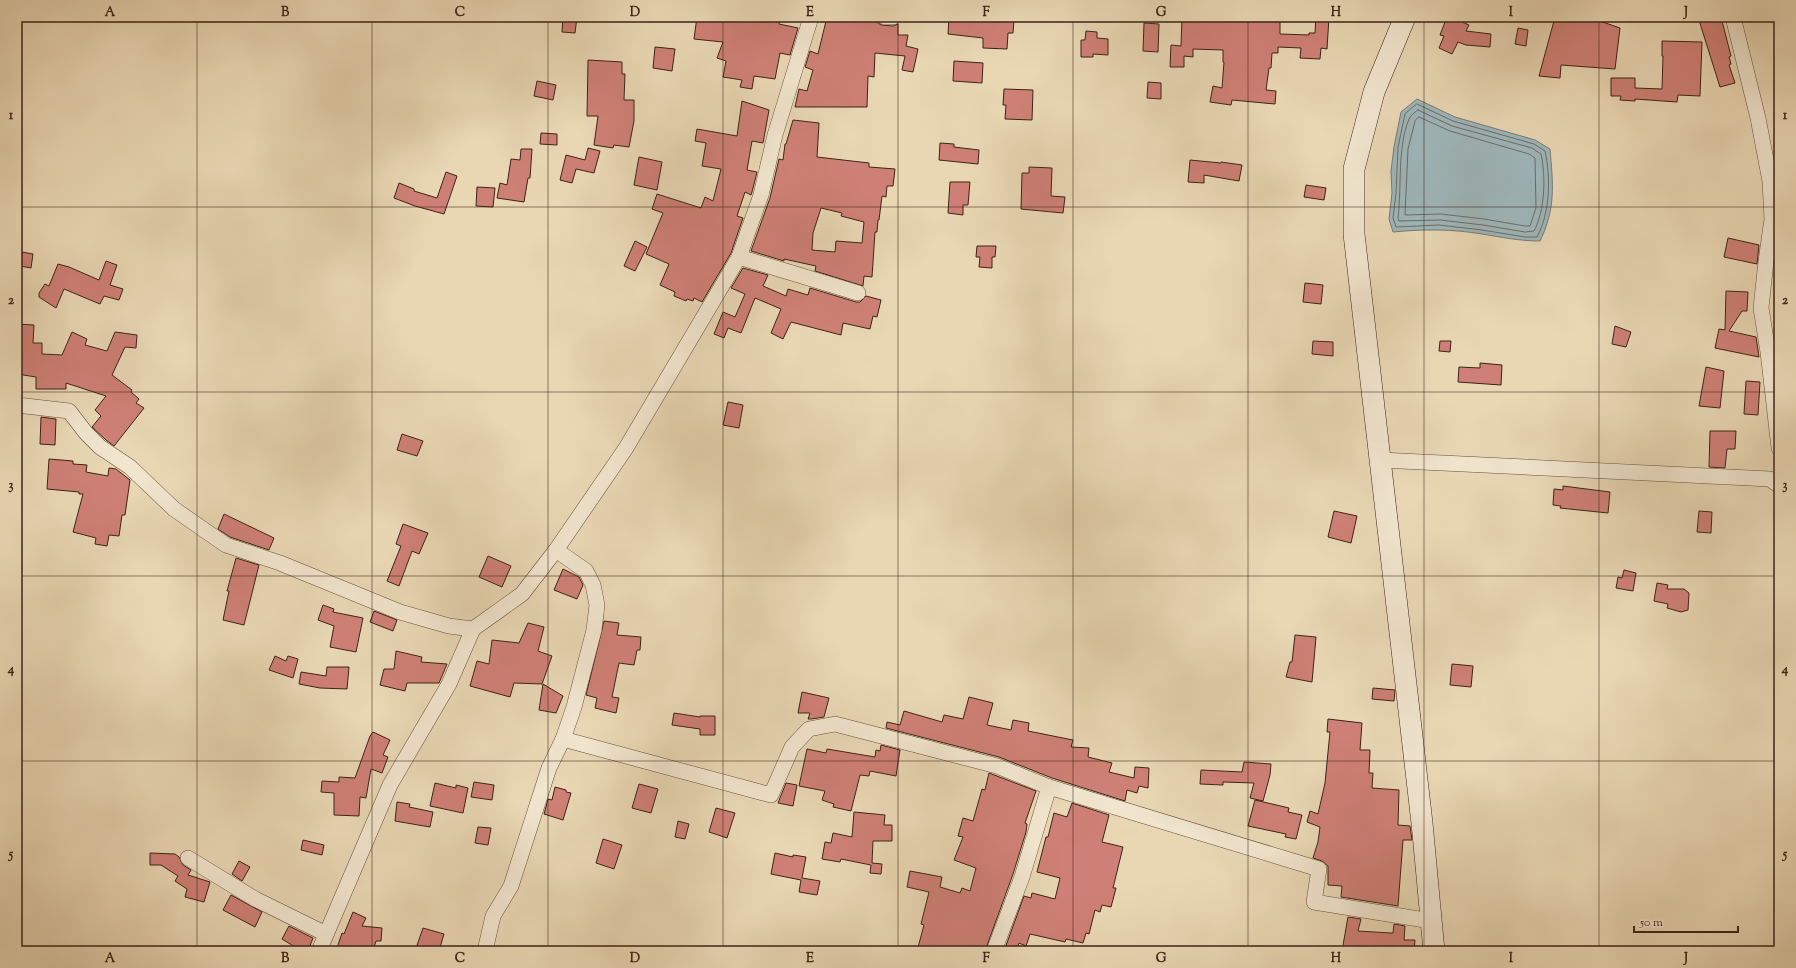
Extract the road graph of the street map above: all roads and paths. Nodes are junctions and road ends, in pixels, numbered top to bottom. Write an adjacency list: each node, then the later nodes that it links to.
1 (811, 17): 6 (street)
2 (884, 17): 3 (street)
3 (893, 17)
4 (1405, 17): 10 (street)
5 (1733, 17): 9 (street)
6 (739, 257): 7 (street); 12 (street)
7 (858, 293)
8 (17, 405): 13 (street)
9 (1779, 448)
10 (1380, 460): 11 (street); 17 (street)
11 (1779, 481)
12 (556, 550): 13 (street); 14 (street)
13 (473, 629): 18 (street)
14 (563, 739): 15 (street); 20 (street)
15 (1049, 787): 17 (street); 21 (street)
16 (188, 858): 18 (street)
17 (1431, 921): 22 (street)
18 (326, 934): 19 (street)
19 (319, 951)
20 (485, 951)
21 (994, 951)
22 (1434, 951)

